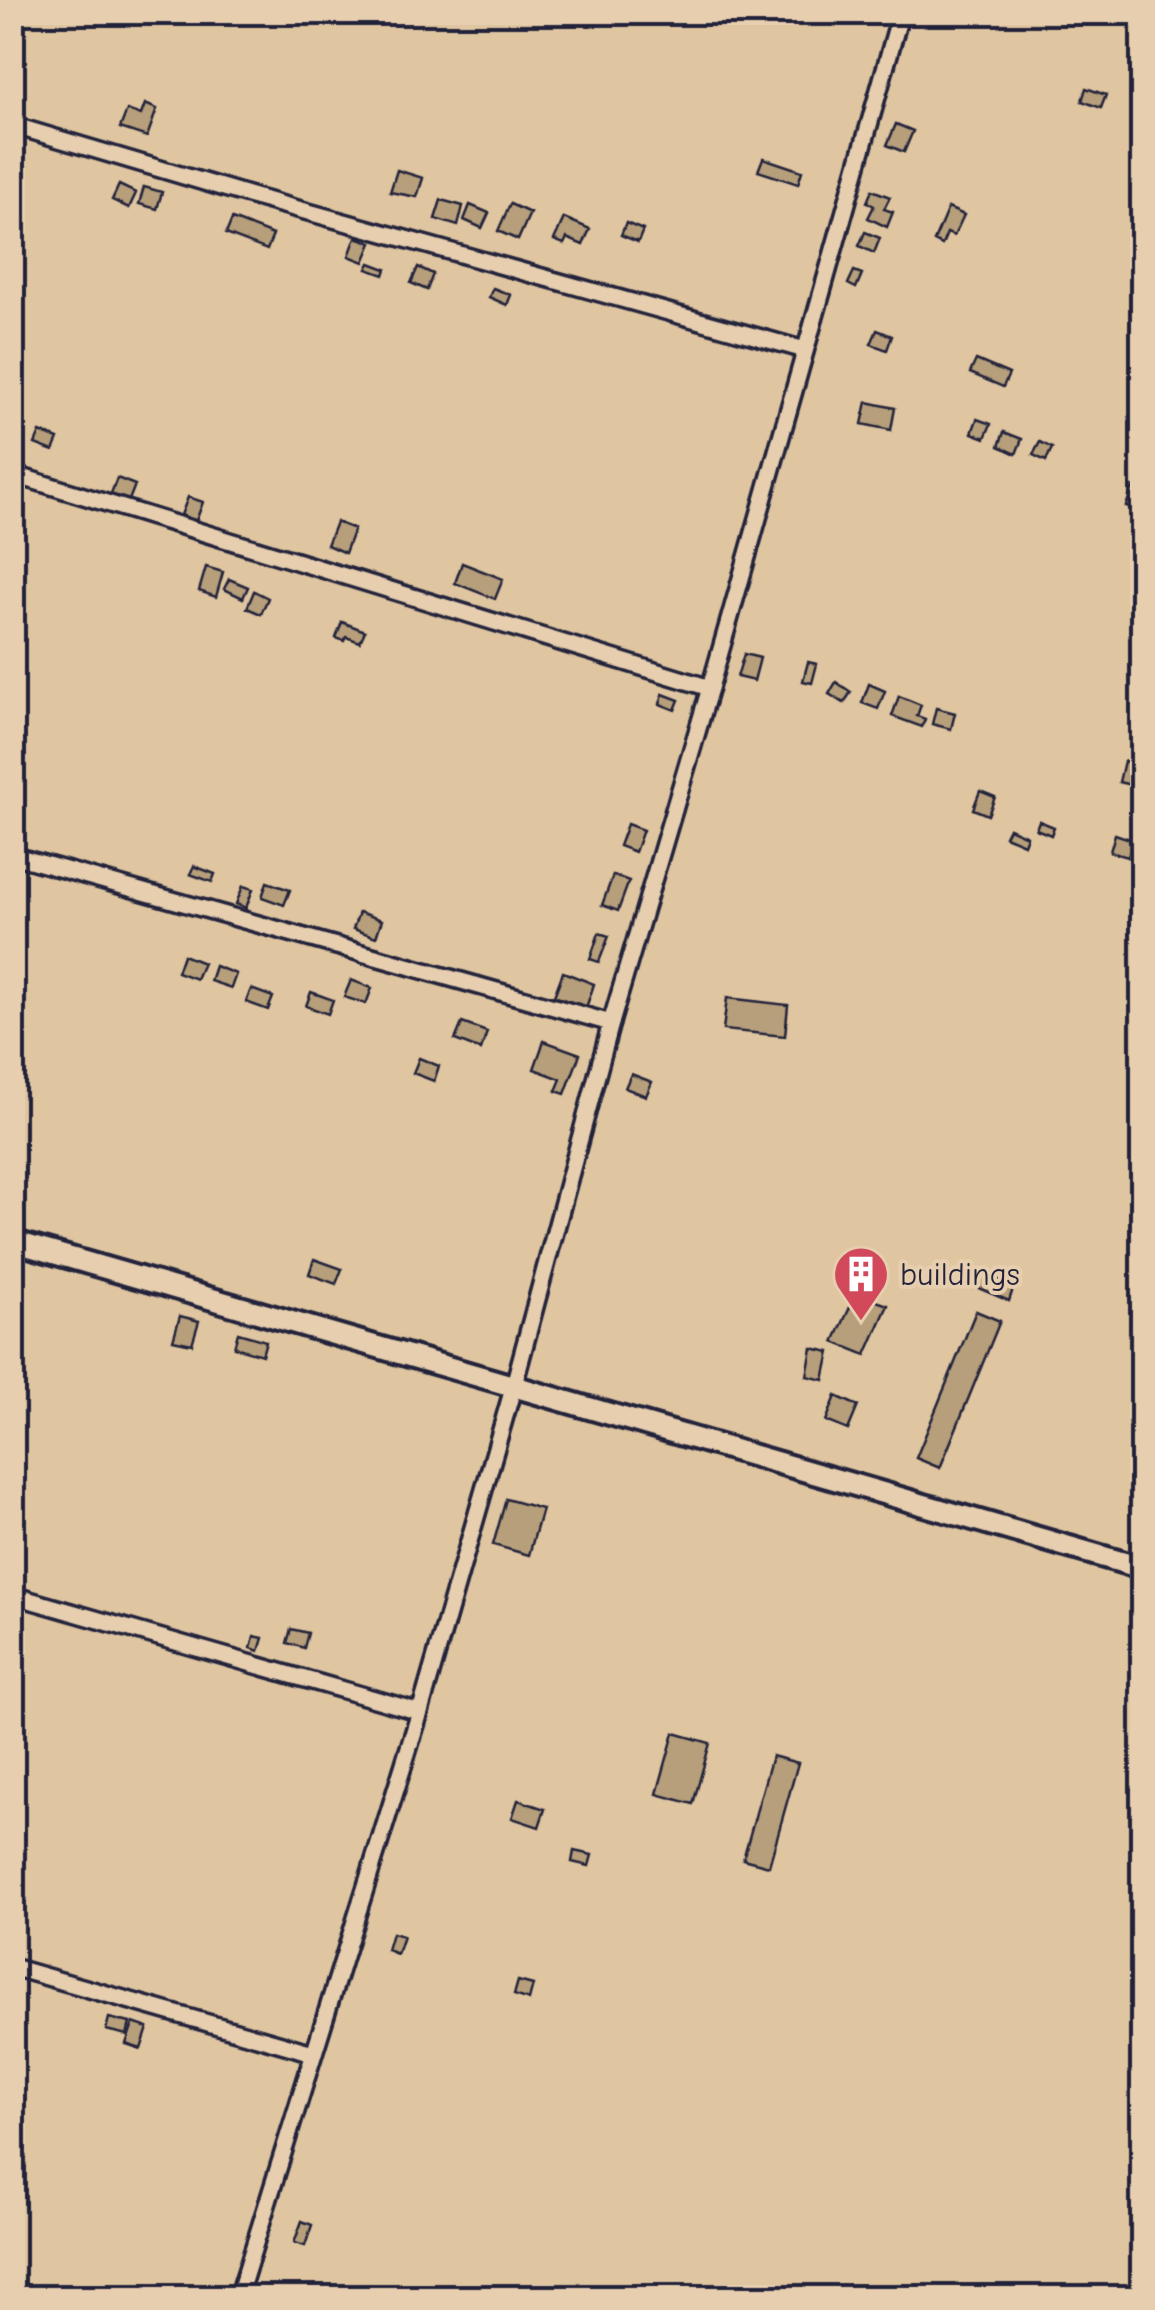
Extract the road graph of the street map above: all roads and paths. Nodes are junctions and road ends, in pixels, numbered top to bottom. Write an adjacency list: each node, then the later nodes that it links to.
1 (901, 12): 3 (street)
2 (12, 126): 3 (street)
3 (805, 350): 5 (street)
4 (12, 474): 5 (street)
5 (710, 688): 7 (street)
6 (12, 854): 7 (street)
7 (610, 1023): 9 (street)
8 (12, 1241): 9 (street)
9 (514, 1386): 10 (street); 12 (street)
10 (1142, 1568)
11 (12, 1596): 12 (street)
12 (420, 1712): 14 (street)
13 (12, 1967): 14 (street)
14 (313, 2052): 15 (street)
15 (238, 2298)

